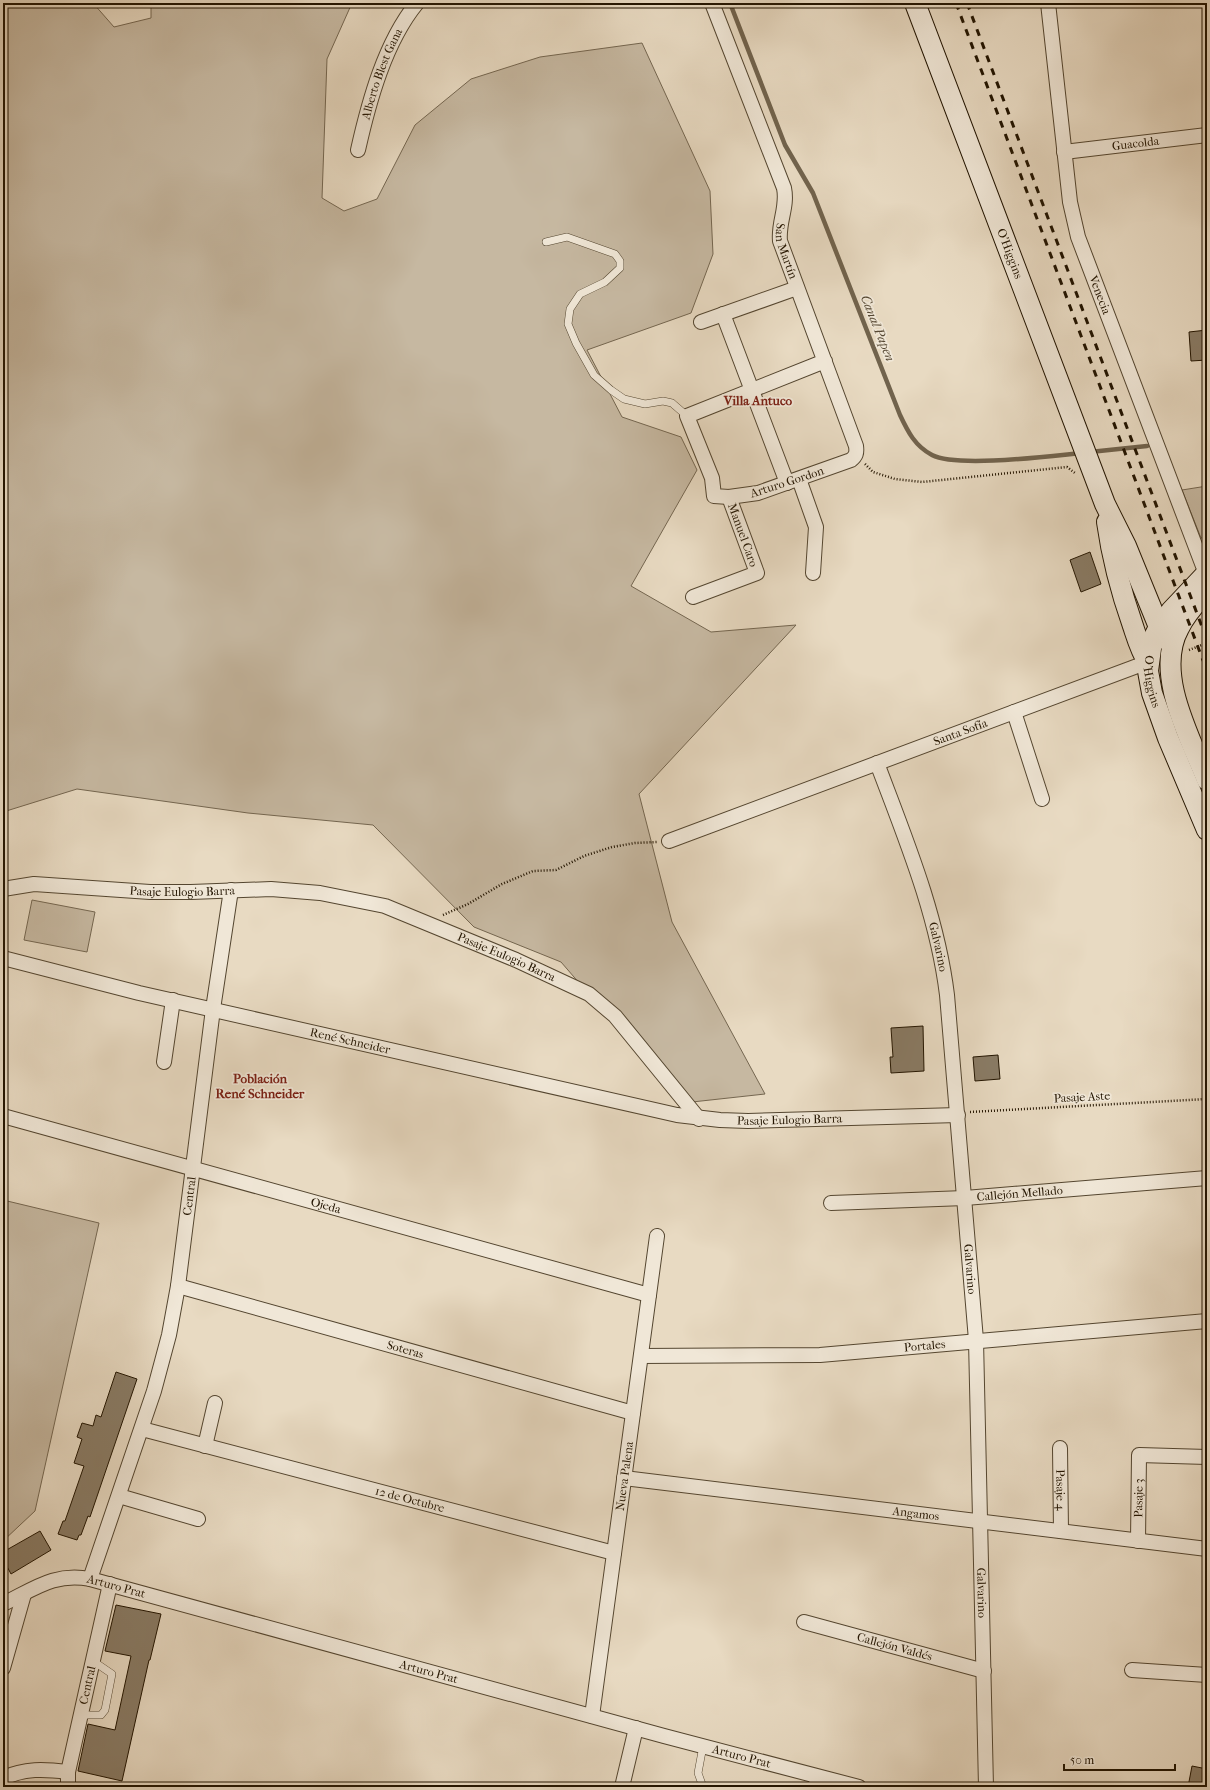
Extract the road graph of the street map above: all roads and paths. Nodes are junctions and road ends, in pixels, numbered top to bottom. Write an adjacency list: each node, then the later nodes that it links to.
1 (417, 3): 6 (street, Alberto Blest Gana)
2 (712, 3): 9 (street, San Martín)
3 (916, 3): 16 (street, O'Higgins)
4 (1048, 3): 7 (street, Venecia)
5 (1207, 135): 7 (street, Guacolda)
6 (358, 150)
7 (1064, 152): 21 (street, Venecia)
8 (546, 242): 14 (lane)
9 (797, 288): 10 (street); 12 (street, San Martín)
10 (723, 314): 11 (street); 13 (street)
11 (701, 322)
12 (824, 361): 13 (street); 15 (street, San Martín)
13 (752, 390): 14 (street); 17 (street)
14 (687, 416): 18 (street, Manuel Caro)
15 (856, 455): 16 (path); 17 (street, Arturo Gordon)
16 (1093, 472): 23 (street, O'Higgins)
17 (793, 481): 19 (street, Arturo Gordon); 20 (street)
18 (714, 496): 19 (street, Arturo Gordon)
19 (729, 497): 22 (street, Manuel Caro)
20 (813, 573)
21 (1207, 579): 23 (street); 25 (street)
22 (693, 597)
23 (1149, 634): 25 (street, O'Higgins); 26 (street)
24 (1207, 643): 25 (path)
25 (1178, 649): 29 (street, O'Higgins)
26 (1148, 662): 27 (street, Santa Sofía); 31 (street, O'Higgins)
27 (1014, 712): 28 (street, Santa Sofía); 30 (street)
28 (878, 763): 32 (street, Santa Sofía); 41 (street, Galvarino)
29 (1207, 780)
30 (1042, 799)
31 (1207, 830)
32 (668, 841): 35 (path)
33 (3, 889): 34 (street, Pasaje Eulogio Barra)
34 (231, 890): 35 (street, Pasaje Eulogio Barra); 38 (street, Central)
35 (426, 922): 43 (street, Pasaje Eulogio Barra)
36 (3, 958): 37 (street, René Schneider)
37 (173, 1000): 38 (street, René Schneider); 39 (street)
38 (213, 1009): 43 (street, René Schneider); 44 (street, Central)
39 (164, 1062)
40 (1207, 1099): 41 (path, Pasaje Aste)
41 (958, 1114): 43 (street, Pasaje Eulogio Barra); 46 (street, Galvarino)
42 (3, 1116): 44 (street, Ojeda)
43 (700, 1118)
44 (193, 1168): 49 (street, Central); 50 (street, Ojeda)
45 (1207, 1178): 46 (street, Callejón Mellado)
46 (965, 1198): 47 (street, Callejón Mellado); 52 (street, Galvarino)
47 (831, 1203)
48 (657, 1236): 50 (street, Nueva Palena)
49 (178, 1286): 55 (street, Soteras); 56 (street, Central)
50 (649, 1295): 53 (street, Nueva Palena)
51 (1207, 1321): 52 (street, Portales)
52 (976, 1340): 53 (street, Portales); 63 (street, Galvarino)
53 (641, 1356): 55 (street, Nueva Palena)
54 (215, 1403): 57 (street)
55 (633, 1413): 60 (street, Nueva Palena)
56 (142, 1429): 57 (street, 12 de Octubre); 61 (street, Central)
57 (205, 1446): 67 (street, 12 de Octubre)
58 (1060, 1448): 64 (street, Pasaje 4)
59 (1207, 1456): 65 (street, Pasaje 3)
60 (624, 1478): 63 (street, Angamos); 67 (street, Nueva Palena)
61 (119, 1496): 62 (street); 68 (street, Central)
62 (198, 1520)
63 (980, 1522): 64 (street, Angamos); 76 (street, Galvarino)
64 (1061, 1532): 65 (street, Angamos)
65 (1138, 1541): 66 (street, Angamos)
66 (1207, 1549)
67 (614, 1553): 79 (street, Nueva Palena)
68 (90, 1579): 69 (street, Arturo Prat); 70 (street, Arturo Prat)
69 (110, 1584): 73 (street, Central); 79 (street, Arturo Prat)
70 (24, 1594): 71 (street, Arturo Prat); 74 (street)
71 (3, 1604)
72 (804, 1622): 76 (street, Callejón Valdés)
73 (93, 1660): 78 (street, Central); 78 (lane)
74 (3, 1668)
75 (1132, 1670): 77 (street)
76 (984, 1671): 89 (street, Galvarino)
77 (1207, 1675)
78 (81, 1715): 82 (street, Central)
79 (592, 1716): 80 (street, Arturo Prat)
80 (636, 1728): 81 (street, Arturo Prat); 86 (street)
81 (703, 1746): 84 (street, Arturo Prat); 87 (lane)
82 (68, 1772): 83 (street); 85 (street, Central)
83 (3, 1778)
84 (813, 1781): 88 (street, Arturo Prat)
85 (68, 1787)
86 (622, 1787)
87 (703, 1787)
88 (859, 1787)
89 (986, 1787)

